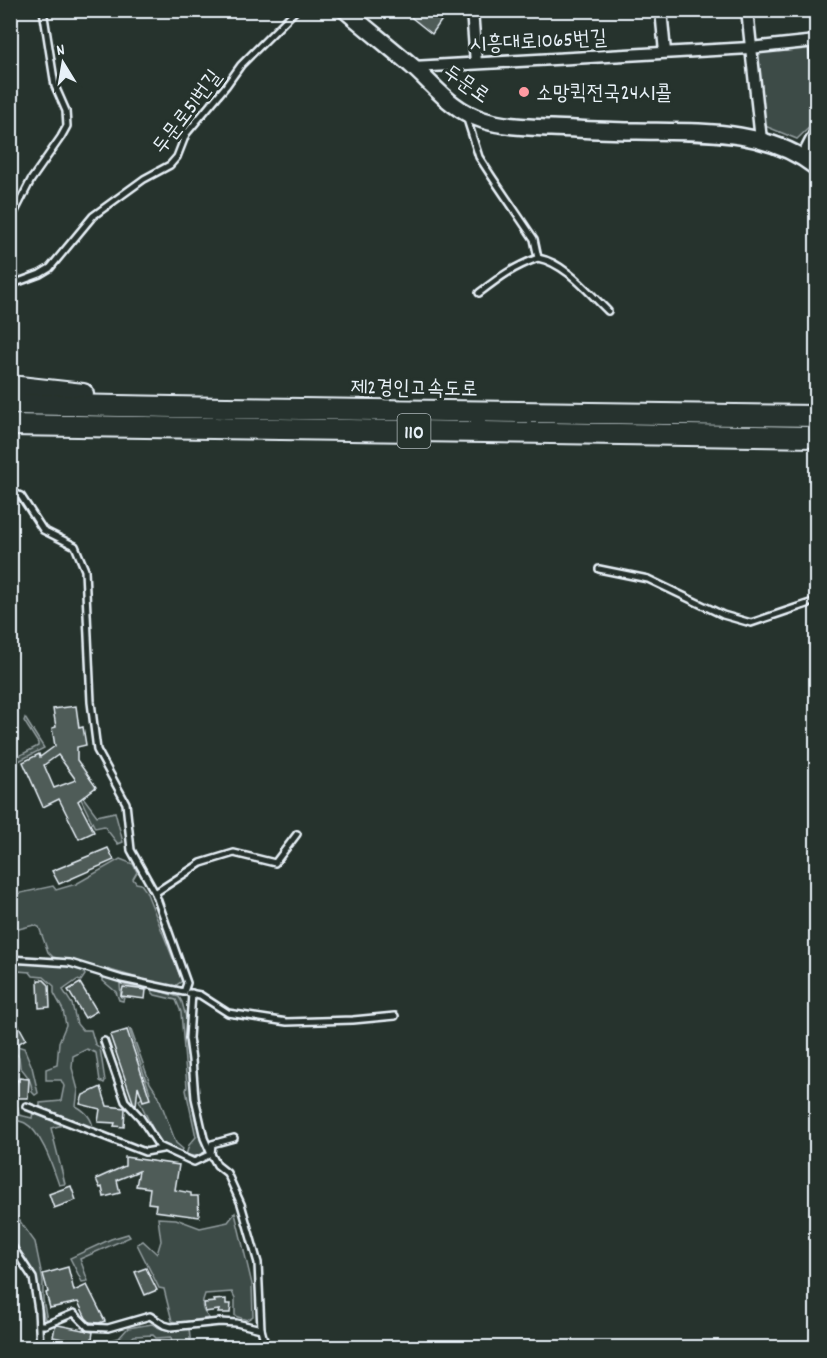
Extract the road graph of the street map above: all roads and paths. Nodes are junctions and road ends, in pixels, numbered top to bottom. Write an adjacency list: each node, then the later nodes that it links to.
1 (43, 10): 18 (lane)
2 (296, 10): 20 (lane, 두문로51번길)
3 (345, 10): 12 (street, 두문로)
4 (472, 10): 11 (street)
5 (661, 10): 9 (street)
6 (747, 10): 8 (street)
7 (816, 41): 8 (street, 시흥대로1065번길); 10 (street)
8 (750, 48): 9 (street, 시흥대로1065번길); 15 (street)
9 (666, 52): 11 (street, 시흥대로1065번길)
10 (816, 58)
11 (476, 63): 12 (street, 시흥대로1065번길)
12 (413, 67): 13 (street, 두문로)
13 (464, 112): 15 (street, 두문로); 19 (lane)
14 (816, 131): 16 (street)
15 (761, 140): 16 (street, 두문로)
16 (803, 156): 17 (street, 두문로)
17 (816, 167)
18 (10, 221)
19 (537, 258): 21 (lane); 22 (lane)
20 (10, 285)
21 (479, 294)
22 (608, 311)
23 (10, 386): 25 (highway)
24 (10, 404): 25 (highway, 제2경인고속도로 / 110)
25 (226, 408): 26 (highway, 제2경인고속도로 / 110)
26 (816, 416)
27 (10, 425): 28 (highway, 제2경인고속도로 / 110)
28 (816, 437)
29 (10, 491): 33 (lane)
30 (599, 569): 31 (lane)
31 (816, 602)
32 (297, 834): 33 (lane)
33 (154, 892): 35 (lane)
34 (10, 959): 35 (lane)
35 (184, 992): 36 (lane)
36 (192, 993): 37 (lane); 42 (lane)
37 (395, 1016)
38 (104, 1041): 41 (lane)
39 (26, 1106): 41 (lane)
40 (234, 1138): 42 (lane)
41 (164, 1149): 42 (lane)
42 (211, 1154): 45 (lane)
43 (10, 1243): 44 (lane)
44 (39, 1325): 45 (lane); 46 (lane)
45 (261, 1329): 47 (lane)
46 (40, 1347)
47 (266, 1347)

